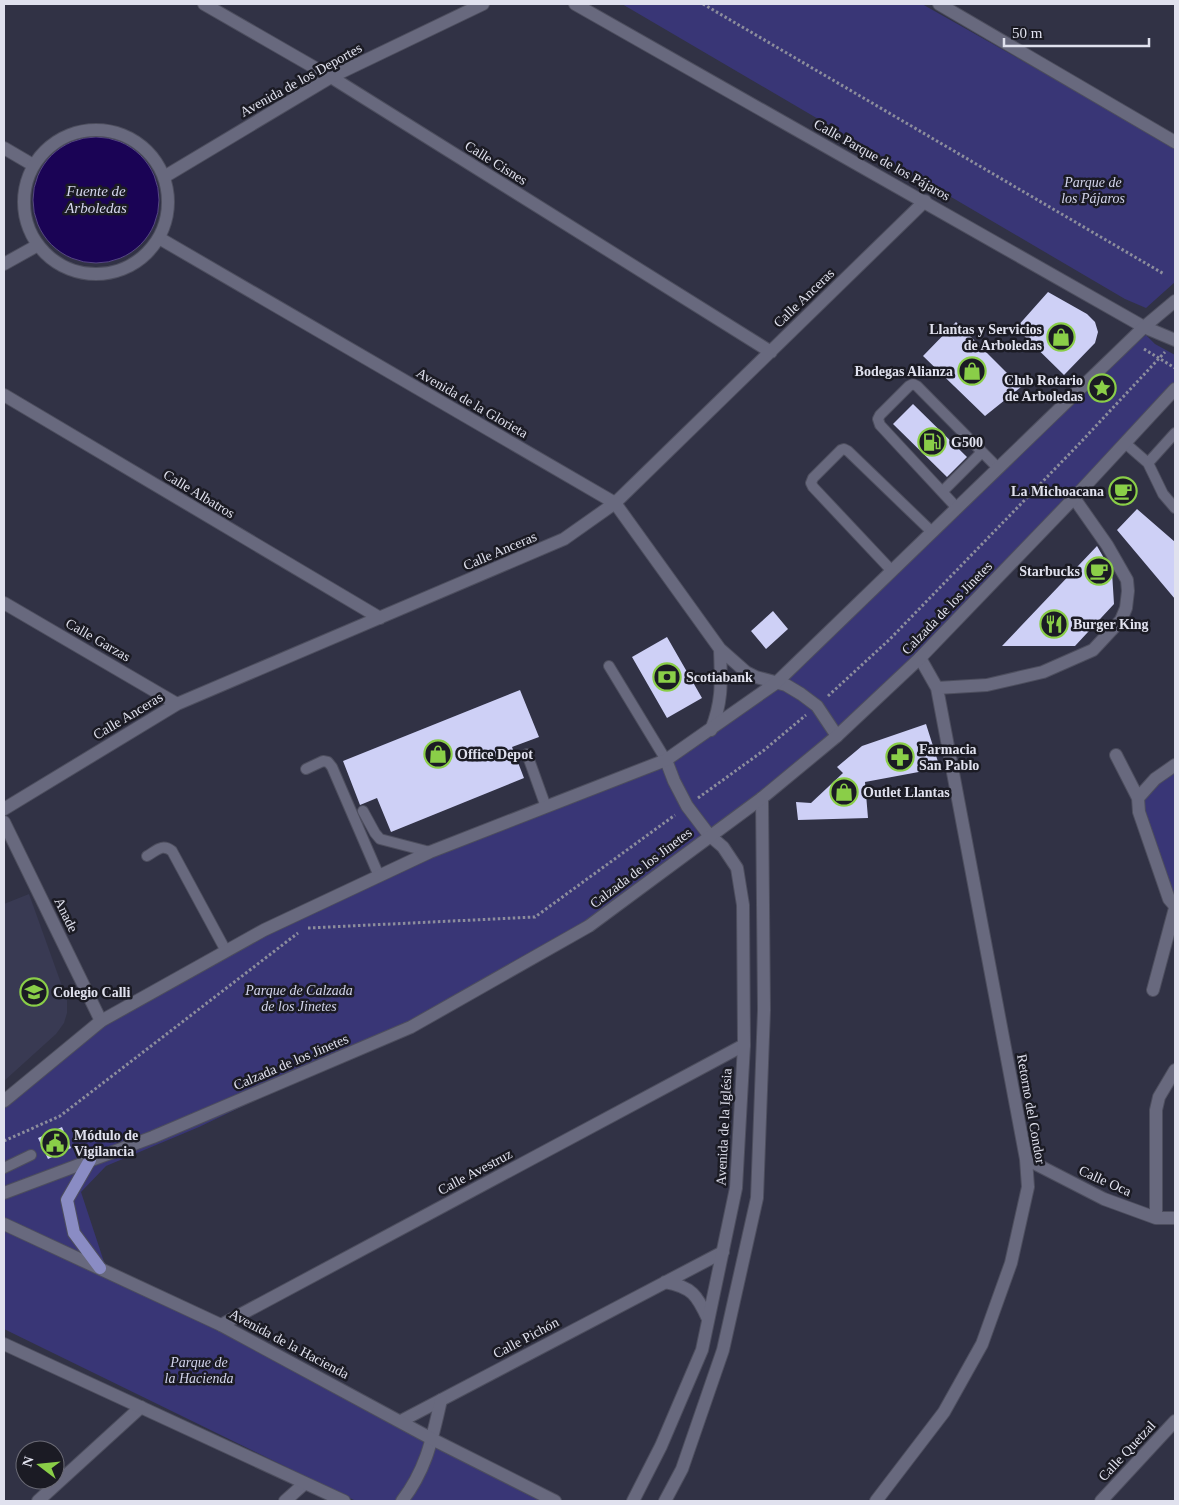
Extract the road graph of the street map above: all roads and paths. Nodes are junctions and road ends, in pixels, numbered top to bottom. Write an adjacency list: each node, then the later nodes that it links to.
1 (204, 4): 6 (street, Calle Cisnes)
2 (483, 4): 6 (street, Avenida de los Deportes)
3 (576, 4): 11 (street, Calle Parque de los Pájaros)
4 (703, 4): 15 (path)
5 (939, 4): 7 (street)
6 (331, 78): 10 (street, Avenida de los Deportes); 20 (street, Calle Cisnes)
7 (1175, 142)
8 (4, 148): 9 (street)
9 (34, 165): 10 (street); 13 (street)
10 (164, 177): 12 (street)
11 (925, 201): 17 (street, Calle Parque de los Pájaros); 20 (street, Calle Anceras)
12 (159, 238): 13 (street); 31 (street, Avenida de la Glorieta)
13 (38, 245): 14 (street)
14 (4, 264)
15 (1164, 274)
16 (1175, 302): 17 (street)
17 (1144, 327): 18 (street); 19 (street, Calle Parque de los Pájaros)
18 (1131, 340): 21 (path); 28 (street)
19 (1175, 340)
20 (771, 352): 31 (street, Calle Anceras)
21 (1175, 368)
22 (1175, 389): 25 (street, Calzada de los Jinetes)
23 (4, 395): 37 (street, Calle Albatros)
24 (1175, 435): 27 (lane)
25 (1125, 443): 27 (lane); 30 (street, Calzada de los Jinetes)
26 (982, 452): 28 (lane); 29 (lane); 29 (lane)
27 (1148, 463): 33 (lane)
28 (998, 468): 32 (street)
29 (942, 492): 32 (lane)
30 (1074, 498): 39 (street, Calzada de los Jinetes); 42 (street)
31 (614, 503): 37 (street, Calle Anceras); 38 (street, Avenida de la Glorieta)
32 (957, 508): 34 (street)
33 (1175, 508)
34 (932, 532): 35 (street); 35 (lane)
35 (892, 571): 41 (street)
36 (4, 603): 43 (street, Calle Garzas)
37 (380, 618): 43 (street, Calle Anceras)
38 (720, 649): 41 (street, Avenida de la Glorieta); 44 (street)
39 (920, 658): 42 (street, Retorno del Condor); 45 (street, Calzada de los Jinetes)
40 (609, 666): 48 (lane)
41 (776, 683): 44 (street); 45 (street, Avenida de la Glorieta)
42 (937, 688): 69 (street, Retorno del Condor)
43 (177, 704): 54 (street, Calle Anceras)
44 (711, 730): 48 (street)
45 (837, 736): 51 (street, Calzada de los Jinetes)
46 (527, 754): 53 (lane)
47 (1116, 755): 52 (street)
48 (666, 760): 53 (street); 57 (street, Avenida de la Iglésia)
49 (1175, 764): 52 (street)
50 (306, 769): 60 (lane)
51 (762, 798): 57 (street, Calzada de los Jinetes); 94 (street)
52 (1138, 798): 61 (street)
53 (546, 807): 58 (street)
54 (4, 809)
55 (364, 811): 58 (lane)
56 (4, 822): 64 (street, Anade)
57 (709, 836): 65 (street, Avenida de la Iglésia); 70 (street, Calzada de los Jinetes)
58 (430, 852): 60 (street)
59 (147, 856): 62 (lane)
60 (378, 876): 62 (street)
61 (1175, 907): 63 (street)
62 (226, 951): 64 (street)
63 (1153, 990)
64 (101, 1021): 67 (street)
65 (744, 1045): 76 (street, Avenida de la Iglésia); 80 (street, Calle Avestruz)
66 (1175, 1070): 73 (street)
67 (4, 1101)
68 (31, 1155): 71 (lane)
69 (1026, 1159): 73 (street, Calle Oca); 95 (street, Retorno del Condor)
70 (90, 1160): 72 (street, Calzada de los Jinetes); 77 (main road)
71 (4, 1168)
72 (4, 1194)
73 (1156, 1218): 74 (street, Calle Oca)
74 (1175, 1218)
75 (4, 1224): 77 (street, Avenida de la Hacienda)
76 (723, 1252): 78 (street, Calle Pichón); 79 (street, Avenida de la Iglésia)
77 (100, 1268): 80 (street, Avenida de la Hacienda)
78 (665, 1282): 79 (street); 82 (street, Calle Pichón)
79 (708, 1319): 93 (street, Avenida de la Iglésia)
80 (221, 1325): 84 (street, Avenida de la Hacienda)
81 (4, 1344): 83 (street)
82 (441, 1400): 84 (street, Calle Pichón); 86 (street)
83 (141, 1407): 87 (street); 88 (street)
84 (401, 1421): 86 (street, Avenida de la Hacienda)
85 (1175, 1421): 96 (street, Calle Quetzal)
86 (432, 1439): 91 (street); 92 (street, Avenida de la Hacienda)
87 (304, 1484): 89 (street); 90 (street)
88 (38, 1501)
89 (285, 1501)
90 (344, 1501)
91 (402, 1501)
92 (555, 1501)
93 (633, 1501)
94 (666, 1501)
95 (876, 1501)
96 (1101, 1501)

